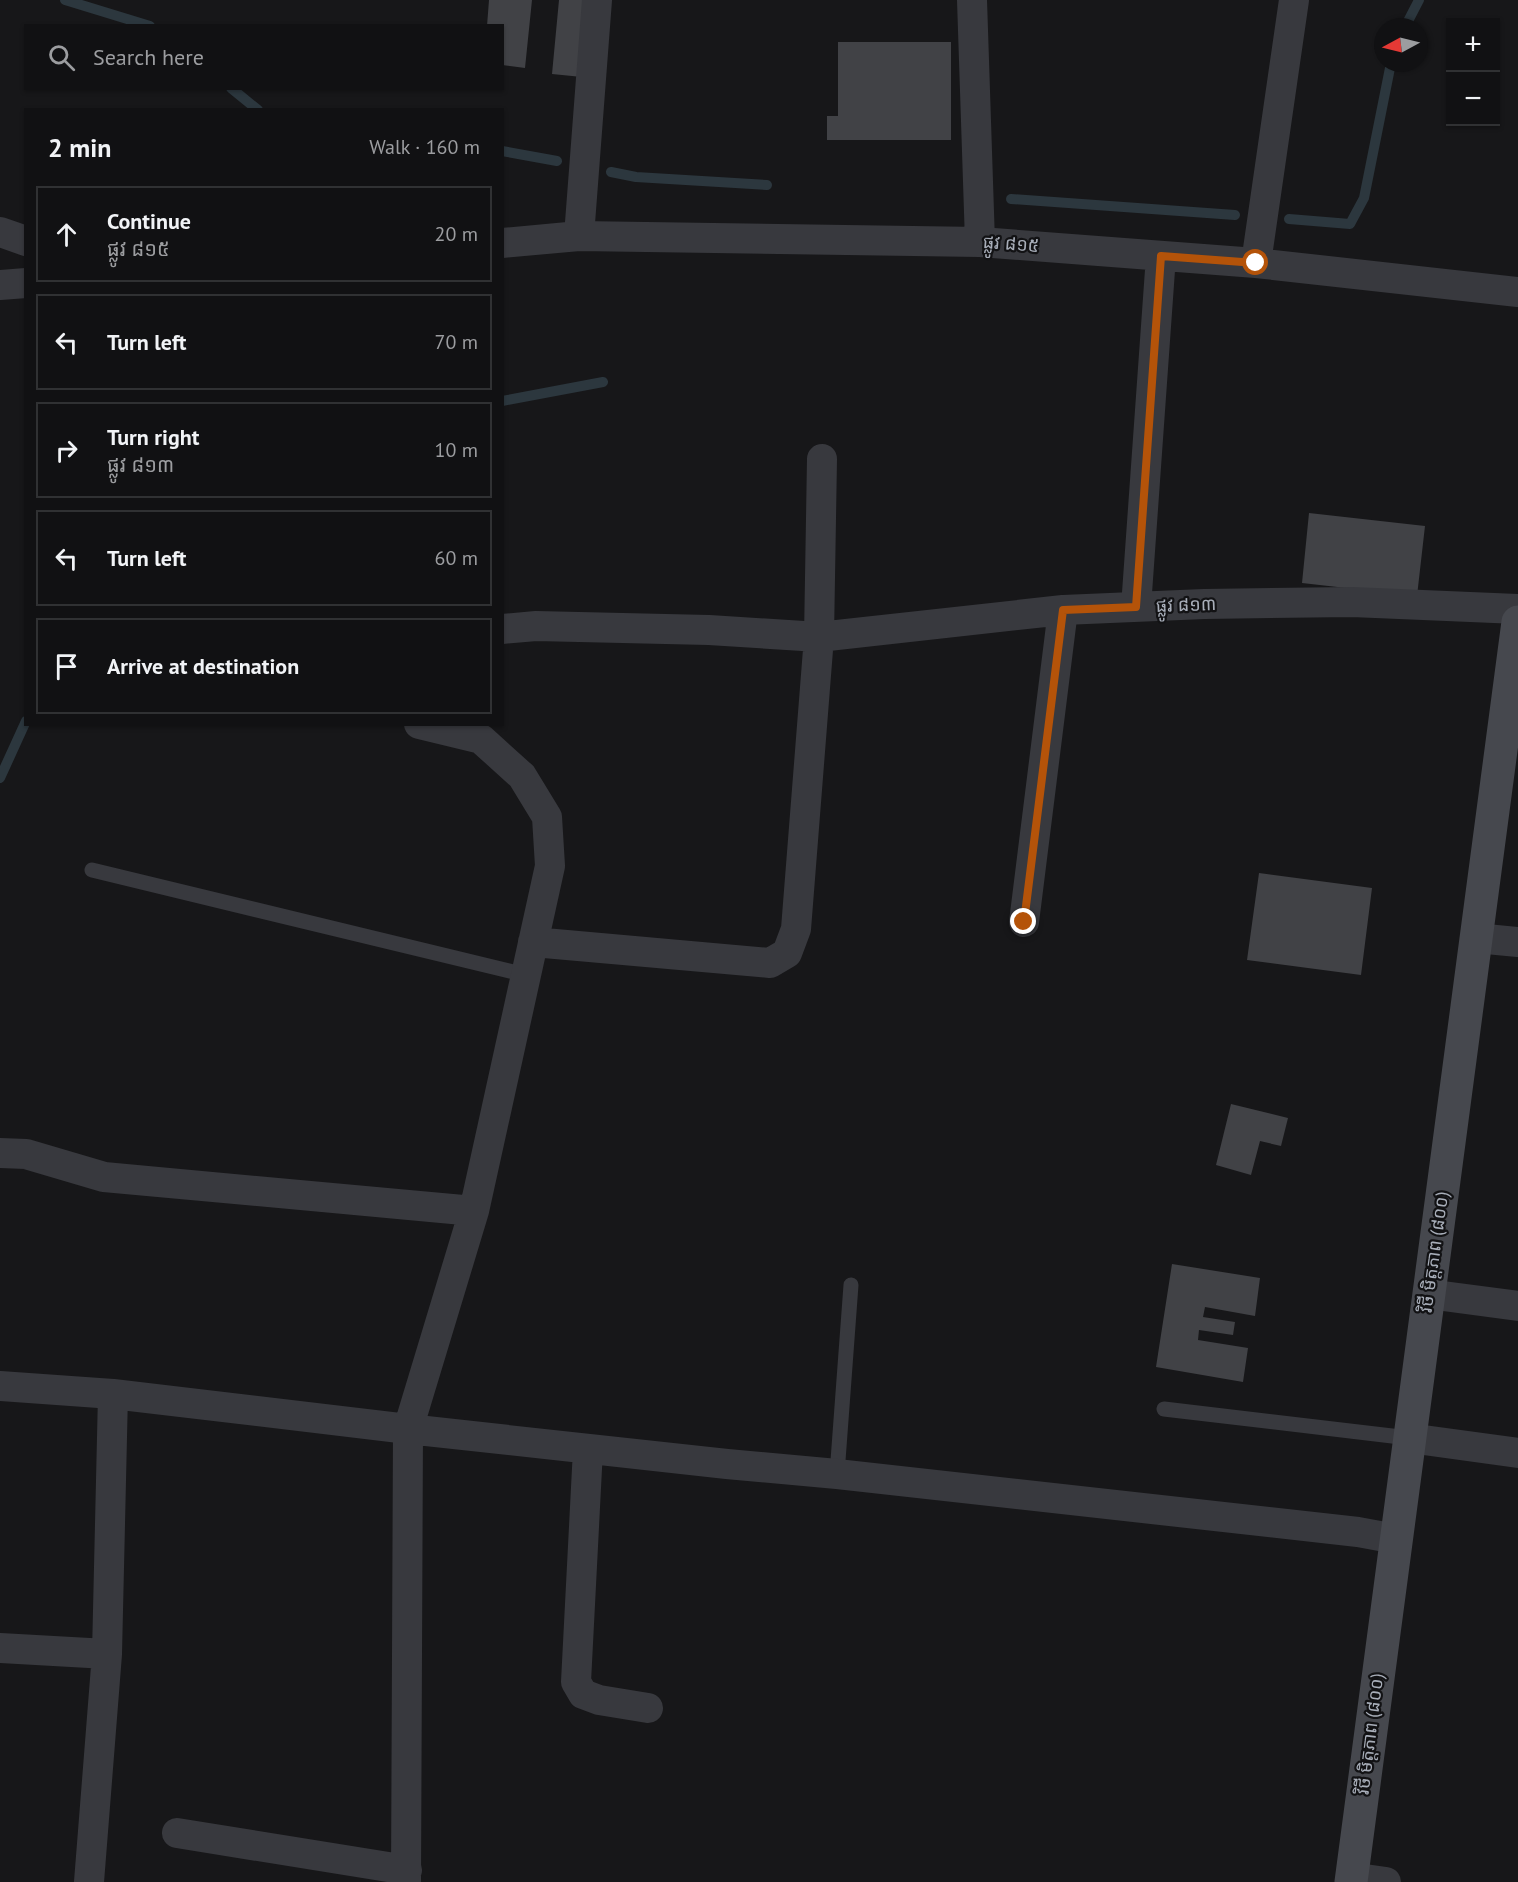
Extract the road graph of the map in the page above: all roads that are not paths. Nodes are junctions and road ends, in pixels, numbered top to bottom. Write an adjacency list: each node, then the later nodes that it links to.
1 (597, 0): 5 (street)
2 (972, 0): 7 (street)
3 (1294, 0): 10 (street)
4 (0, 232): 6 (street)
5 (579, 236): 7 (street, ផ្លូវ ៨១៥); 8 (street, ផ្លូវ ៨១៥)
6 (24, 241)
7 (980, 242): 9 (street, ផ្លូវ ៨១៥)
8 (504, 243)
9 (1161, 256): 10 (street, ផ្លូវ ៨១៥); 15 (street)
10 (1256, 263): 13 (street, ផ្លូវ ៨១៥)
11 (24, 283): 12 (street)
12 (0, 285)
13 (1518, 292)
14 (822, 459): 20 (street)
15 (1136, 607): 16 (street, ផ្លូវ ៨១៣); 17 (street, ផ្លូវ ៨១៣)
16 (1518, 609)
17 (1063, 610): 20 (street, ផ្លូវ ៨១៣); 23 (street)
18 (1518, 622): 24 (main road, វិថី មិត្តភាព (៨០០))
19 (504, 629): 20 (street, ផ្លូវ ៨១៣)
20 (819, 637): 25 (street)
21 (427, 726): 25 (street)
22 (92, 870): 27 (lane)
23 (1024, 922)
24 (1476, 938): 26 (street); 31 (main road, វិថី មិត្តភាព (៨០០))
25 (533, 942): 27 (street)
26 (1518, 942)
27 (526, 975): 29 (street)
28 (0, 1153): 29 (street)
29 (474, 1211): 36 (street)
30 (851, 1285): 40 (lane)
31 (1428, 1294): 32 (street); 37 (main road, វិថី មិត្តភាព (៨០០))
32 (1518, 1306)
33 (0, 1386): 34 (street)
34 (113, 1394): 36 (street); 43 (street)
35 (1164, 1410): 37 (lane)
36 (408, 1429): 38 (street); 46 (street)
37 (1409, 1438): 39 (street); 41 (main road, វិថី មិត្តភាព (៨០០))
38 (588, 1449): 40 (street); 44 (street)
39 (1518, 1453)
40 (837, 1473): 41 (street)
41 (1396, 1539): 47 (main road, វិថី មិត្តភាព (៨០០))
42 (0, 1648): 43 (street)
43 (106, 1654): 48 (street)
44 (648, 1708)
45 (177, 1833): 46 (street)
46 (407, 1876)
47 (1351, 1879): 49 (street)
48 (89, 1882)
49 (1386, 1882)

